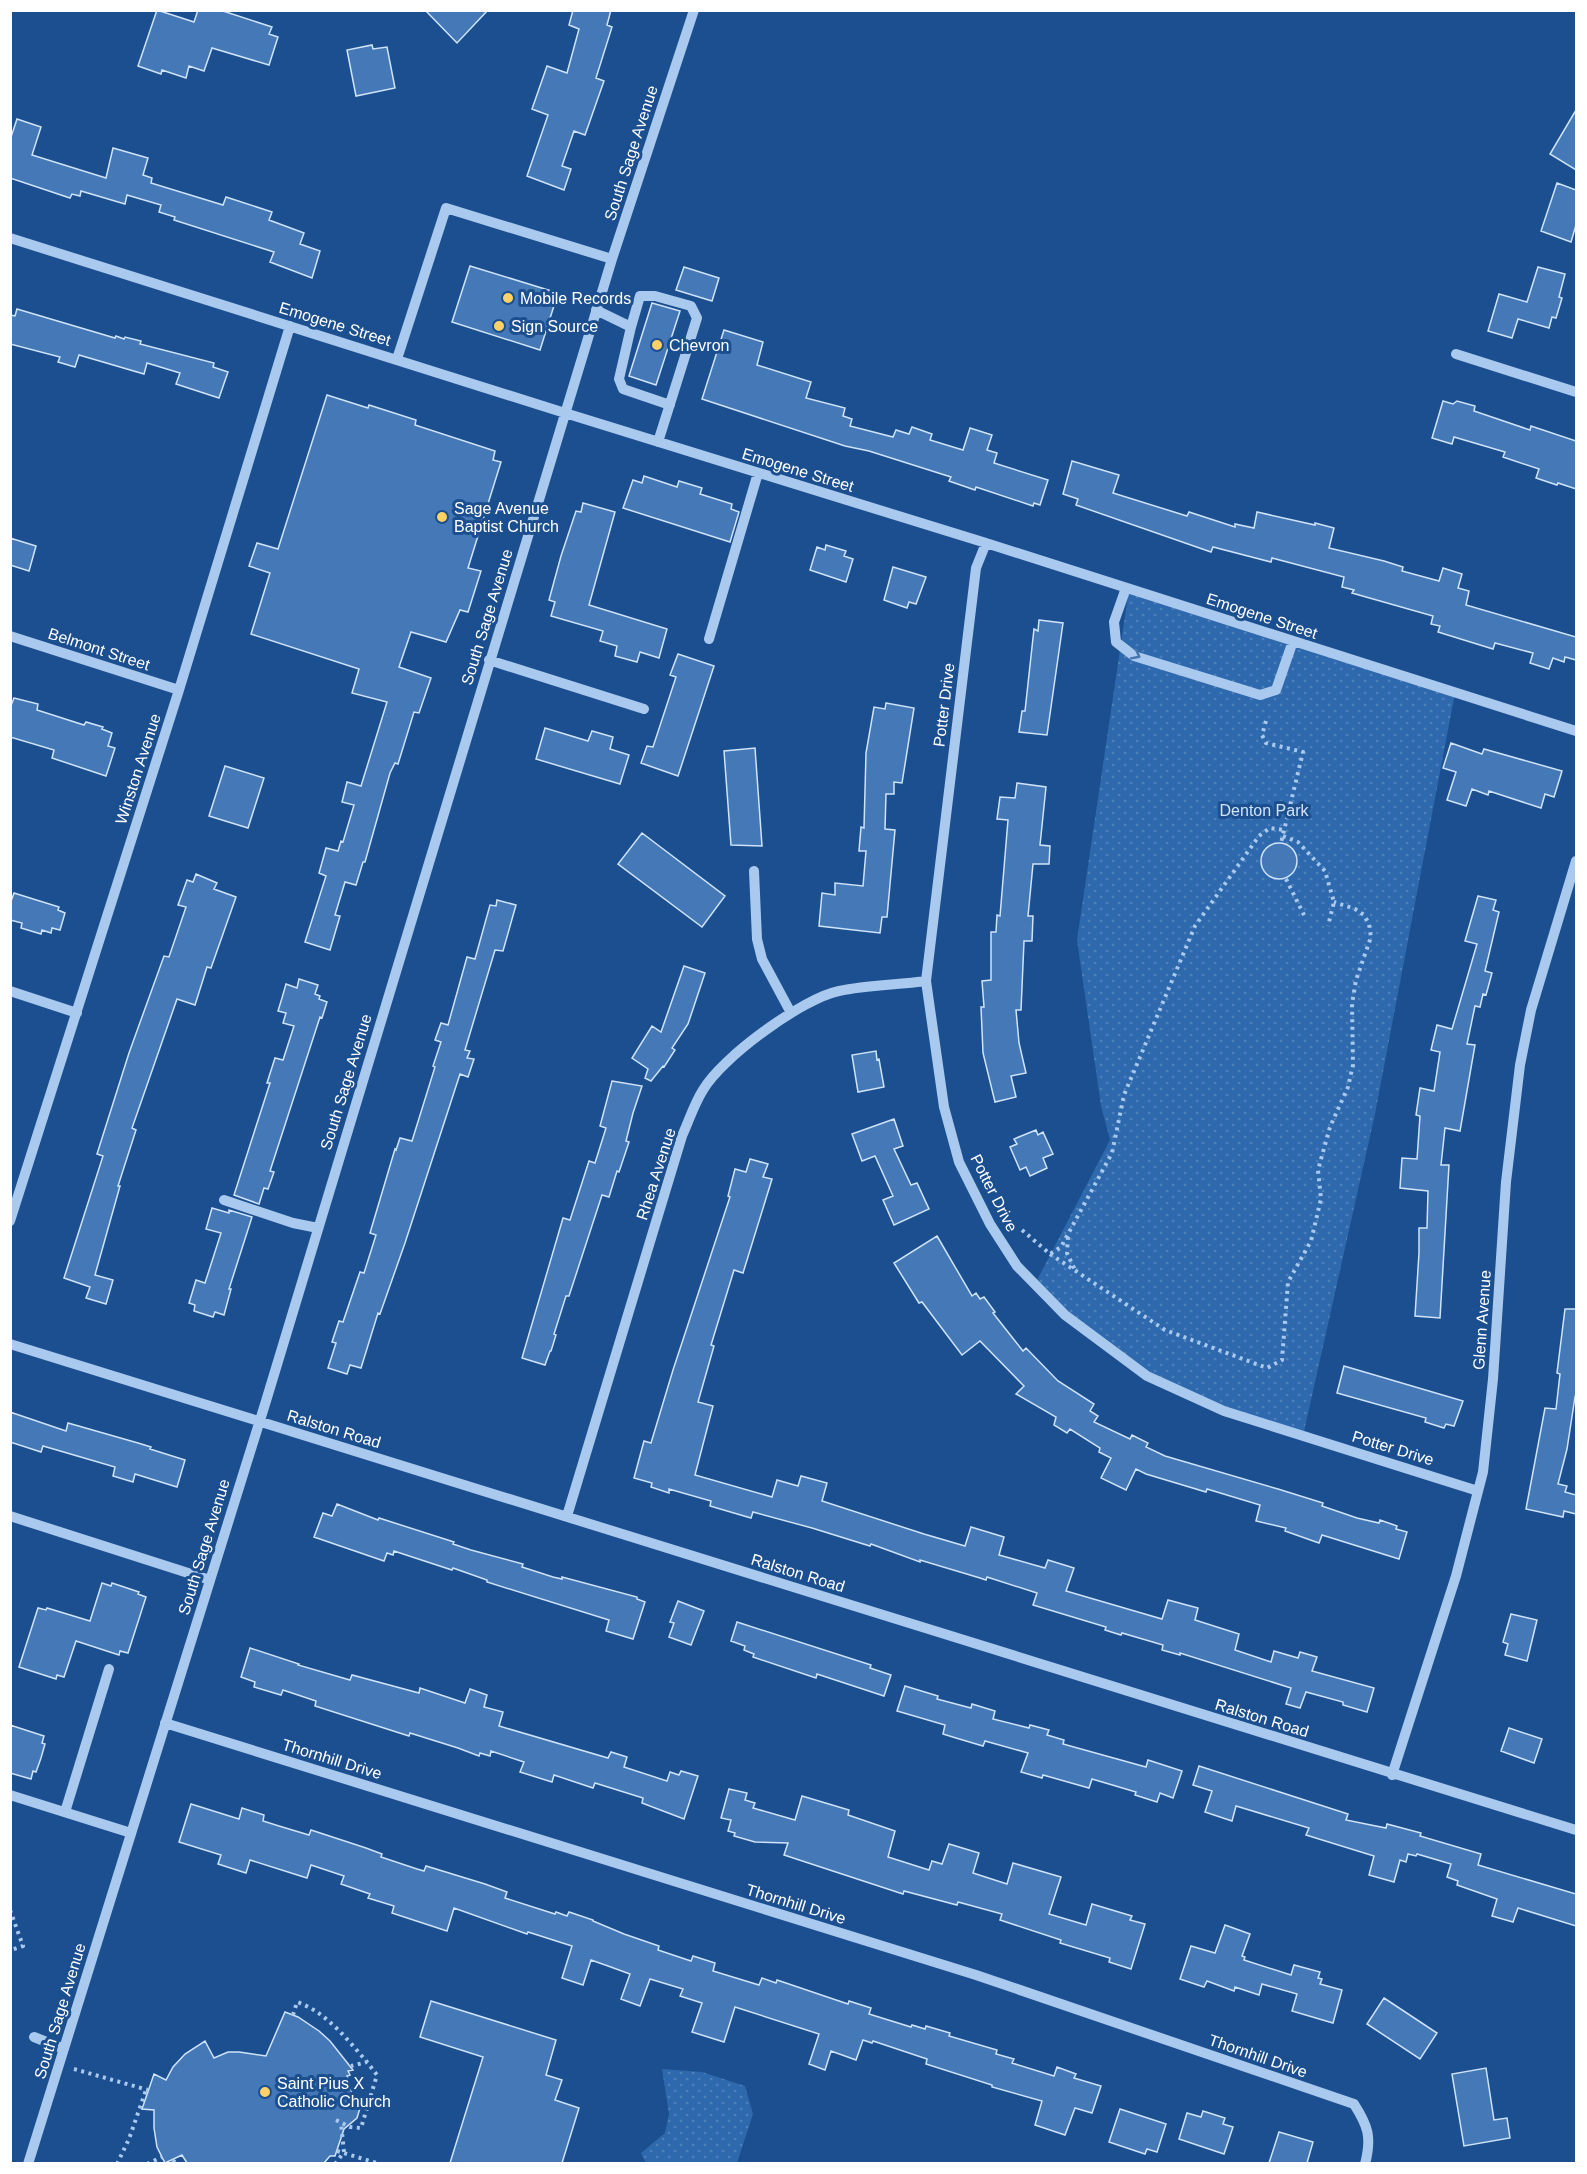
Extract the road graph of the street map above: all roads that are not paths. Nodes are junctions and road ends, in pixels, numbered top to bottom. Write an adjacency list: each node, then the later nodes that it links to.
1 (694, 10): 3 (street, South Sage Avenue)
2 (10, 238): 5 (street, Emogene Street)
3 (612, 259): 4 (street, South Sage Avenue); 8 (street)
4 (596, 310): 6 (street); 11 (street, South Sage Avenue)
5 (290, 326): 8 (street, Emogene Street); 20 (street, Winston Avenue)
6 (631, 327): 10 (street); 10 (street)
7 (1456, 354): 9 (street)
8 (397, 359): 11 (street, Emogene Street)
9 (1576, 392)
10 (670, 405): 12 (street)
11 (564, 414): 12 (street, Emogene Street); 19 (street, South Sage Avenue)
12 (658, 442): 13 (street, Emogene Street)
13 (758, 473): 14 (street, Emogene Street); 17 (street)
14 (986, 543): 15 (street, Emogene Street); 25 (street, Potter Drive)
15 (1126, 588): 18 (street, Emogene Street); 18 (street, one-way to 18)
16 (10, 636): 20 (street, Belmont Street)
17 (709, 639)
18 (1293, 641): 22 (street, Emogene Street)
19 (489, 660): 21 (street); 31 (street, South Sage Avenue)
20 (179, 690): 27 (street, Winston Avenue)
21 (644, 709)
22 (1576, 732)
23 (1576, 861): 34 (street, Glenn Avenue)
24 (754, 871): 28 (street)
25 (926, 981): 28 (street, Rhea Avenue); 34 (street, Potter Drive)
26 (10, 991): 27 (street)
27 (77, 1013): 30 (street, Winston Avenue)
28 (790, 1013): 36 (street, Rhea Avenue)
29 (224, 1200): 31 (street)
30 (10, 1221)
31 (318, 1228): 33 (street, South Sage Avenue)
32 (10, 1344): 33 (street, Ralston Road)
33 (259, 1422): 36 (street, Ralston Road); 37 (street, South Sage Avenue)
34 (1478, 1491): 40 (street, Glenn Avenue)
35 (10, 1516): 37 (street)
36 (567, 1516): 40 (street, Ralston Road)
37 (210, 1580): 39 (street, South Sage Avenue)
38 (109, 1669): 42 (street)
39 (165, 1723): 44 (street, South Sage Avenue); 48 (street, Thornhill Drive)
40 (1392, 1775): 43 (street, Ralston Road)
41 (10, 1795): 42 (street)
42 (65, 1812): 44 (street)
43 (1576, 1830)
44 (131, 1833): 46 (street, South Sage Avenue)
45 (34, 2037): 46 (street)
46 (64, 2049): 47 (street, South Sage Avenue)
47 (28, 2163)
48 (1365, 2163)

